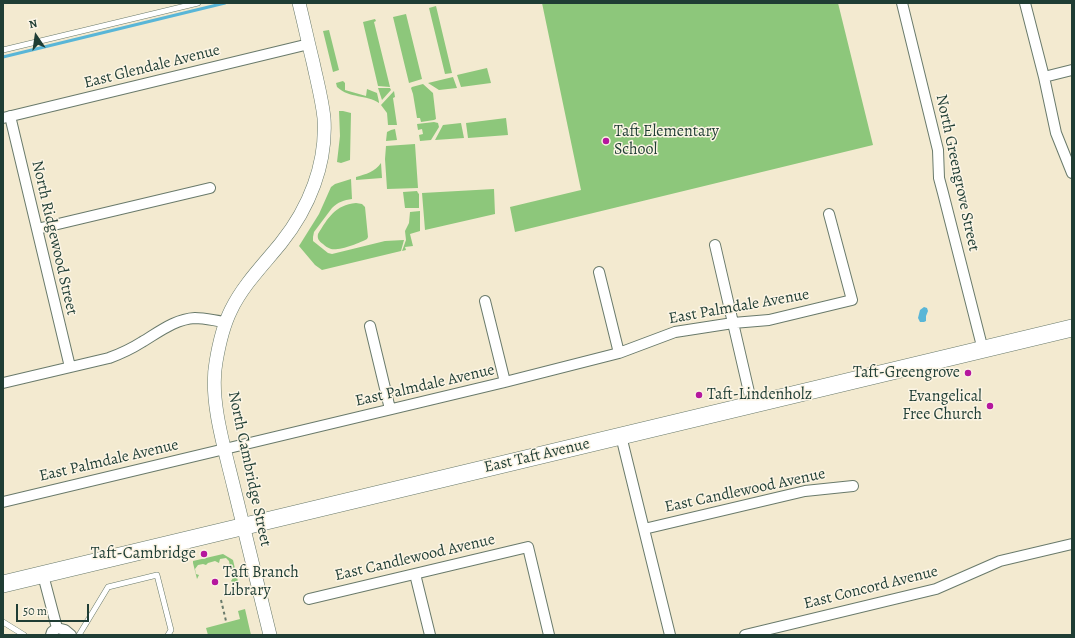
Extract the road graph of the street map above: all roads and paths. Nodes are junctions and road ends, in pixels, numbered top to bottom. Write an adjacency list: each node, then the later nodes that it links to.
1 (198, 3): 6 (lane)
2 (299, 3): 5 (street, North Cambridge Street)
3 (902, 3): 21 (street, North Greengrove Street)
4 (1025, 3): 8 (street)
5 (309, 44): 9 (street, East Glendale Avenue); 17 (street, North Cambridge Street)
6 (3, 50)
7 (1072, 70): 8 (street)
8 (1044, 77): 10 (street)
9 (6, 117): 13 (street, North Ridgewood Street)
10 (1072, 173)
11 (210, 188): 13 (street)
12 (830, 214): 18 (street, East Palmdale Avenue)
13 (37, 229): 23 (street, North Ridgewood Street)
14 (715, 245): 18 (street)
15 (599, 272): 22 (street)
16 (485, 301): 24 (street)
17 (226, 322): 23 (street); 29 (street, North Cambridge Street)
18 (733, 323): 22 (street, East Palmdale Avenue); 26 (street)
19 (370, 326): 27 (street)
20 (1072, 328): 21 (main road, East Taft Avenue)
21 (983, 350): 26 (main road, East Taft Avenue)
22 (619, 354): 24 (street, East Palmdale Avenue)
23 (70, 368): 25 (street)
24 (505, 382): 27 (street, East Palmdale Avenue)
25 (3, 383)
26 (752, 405): 28 (main road, East Taft Avenue)
27 (390, 409): 29 (street, East Palmdale Avenue)
28 (621, 436): 32 (main road, East Taft Avenue); 33 (street)
29 (225, 449): 31 (street, East Palmdale Avenue); 32 (street, North Cambridge Street)
30 (853, 486): 33 (street, East Candlewood Avenue)
31 (3, 502)
32 (243, 527): 36 (main road, East Taft Avenue); 47 (street, North Cambridge Street)
33 (644, 529): 50 (street)
34 (1072, 544): 51 (street, East Concord Avenue)
35 (415, 574): 38 (street, East Candlewood Avenue); 48 (street); 49 (street, East Candlewood Avenue)
36 (43, 575): 37 (main road, East Taft Avenue); 42 (street)
37 (3, 584)
38 (310, 599)
39 (221, 600): 40 (path)
40 (226, 621)
41 (3, 622): 43 (lane)
42 (54, 632): 44 (street)
43 (24, 635)
44 (71, 635)
45 (79, 635): 46 (lane)
46 (168, 635)
47 (270, 635)
48 (430, 635)
49 (549, 635)
50 (670, 635)
51 (745, 635)

